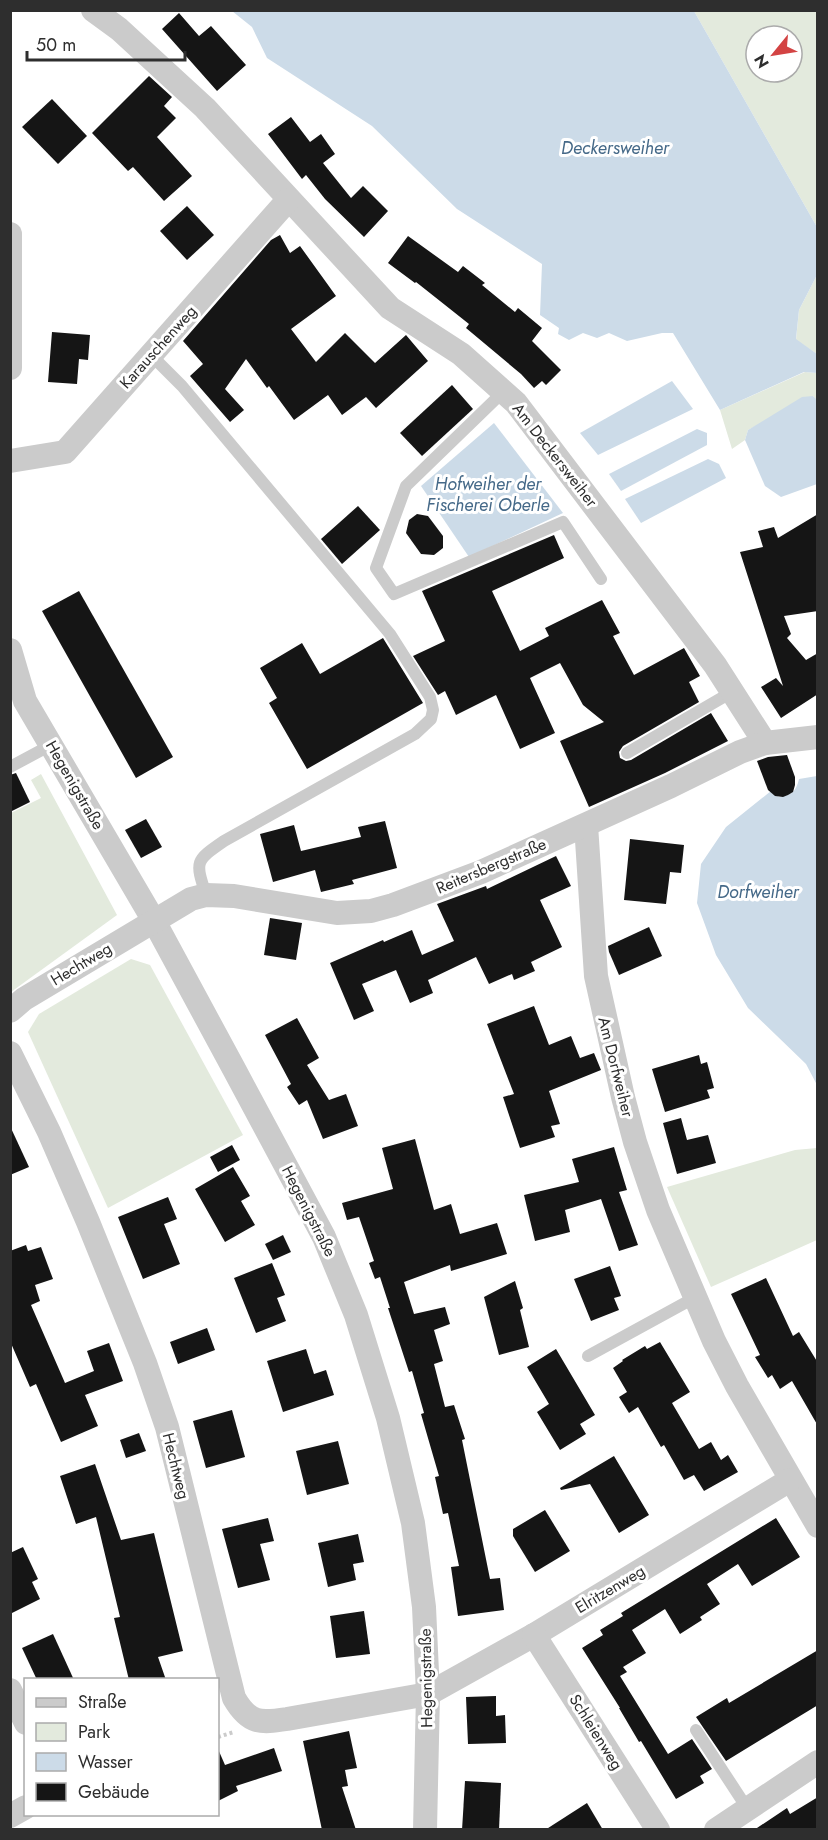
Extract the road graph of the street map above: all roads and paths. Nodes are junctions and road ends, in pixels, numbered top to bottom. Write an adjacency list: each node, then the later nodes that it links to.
1 (93, 10): 2 (street, Am Deckersweiher)
2 (288, 200): 4 (street, Karauschenweg); 6 (street, Am Deckersweiher)
3 (10, 234): 5 (street)
4 (150, 355): 7 (street, Karauschenweg); 17 (lane)
5 (10, 368)
6 (503, 392): 8 (lane); 10 (street, Am Deckersweiher)
7 (10, 461)
8 (601, 579)
9 (10, 650): 13 (street, Hegenigstraße)
10 (732, 692): 12 (street, Am Deckersweiher); 14 (lane)
11 (818, 736): 12 (street, Reitersbergstraße)
12 (765, 742): 16 (street, Reitersbergstraße)
13 (51, 745): 15 (lane); 18 (street, Hegenigstraße)
14 (627, 753)
15 (10, 767)
16 (586, 825): 17 (street, Reitersbergstraße); 21 (street, Am Dorfweiher)
17 (206, 895): 18 (street, Reitersbergstraße)
18 (154, 921): 19 (street, Hechtweg); 27 (street, Hegenigstraße)
19 (10, 1011)
20 (10, 1053): 27 (street, Hechtweg)
21 (694, 1298): 22 (lane); 23 (street, Am Dorfweiher)
22 (588, 1356)
23 (790, 1480): 24 (street, Am Dorfweiher); 25 (street, Elritzenweg)
24 (818, 1526)
25 (534, 1635): 27 (street, Elritzenweg); 35 (street, Schleienweg)
26 (10, 1690): 28 (street)
27 (428, 1694): 34 (street, Hegenigstraße)
28 (24, 1719)
29 (696, 1730): 32 (lane)
30 (818, 1762): 32 (street)
31 (24, 1808): 33 (street)
32 (747, 1808): 36 (street)
33 (10, 1816)
34 (425, 1830)
35 (658, 1830)
36 (716, 1830)

